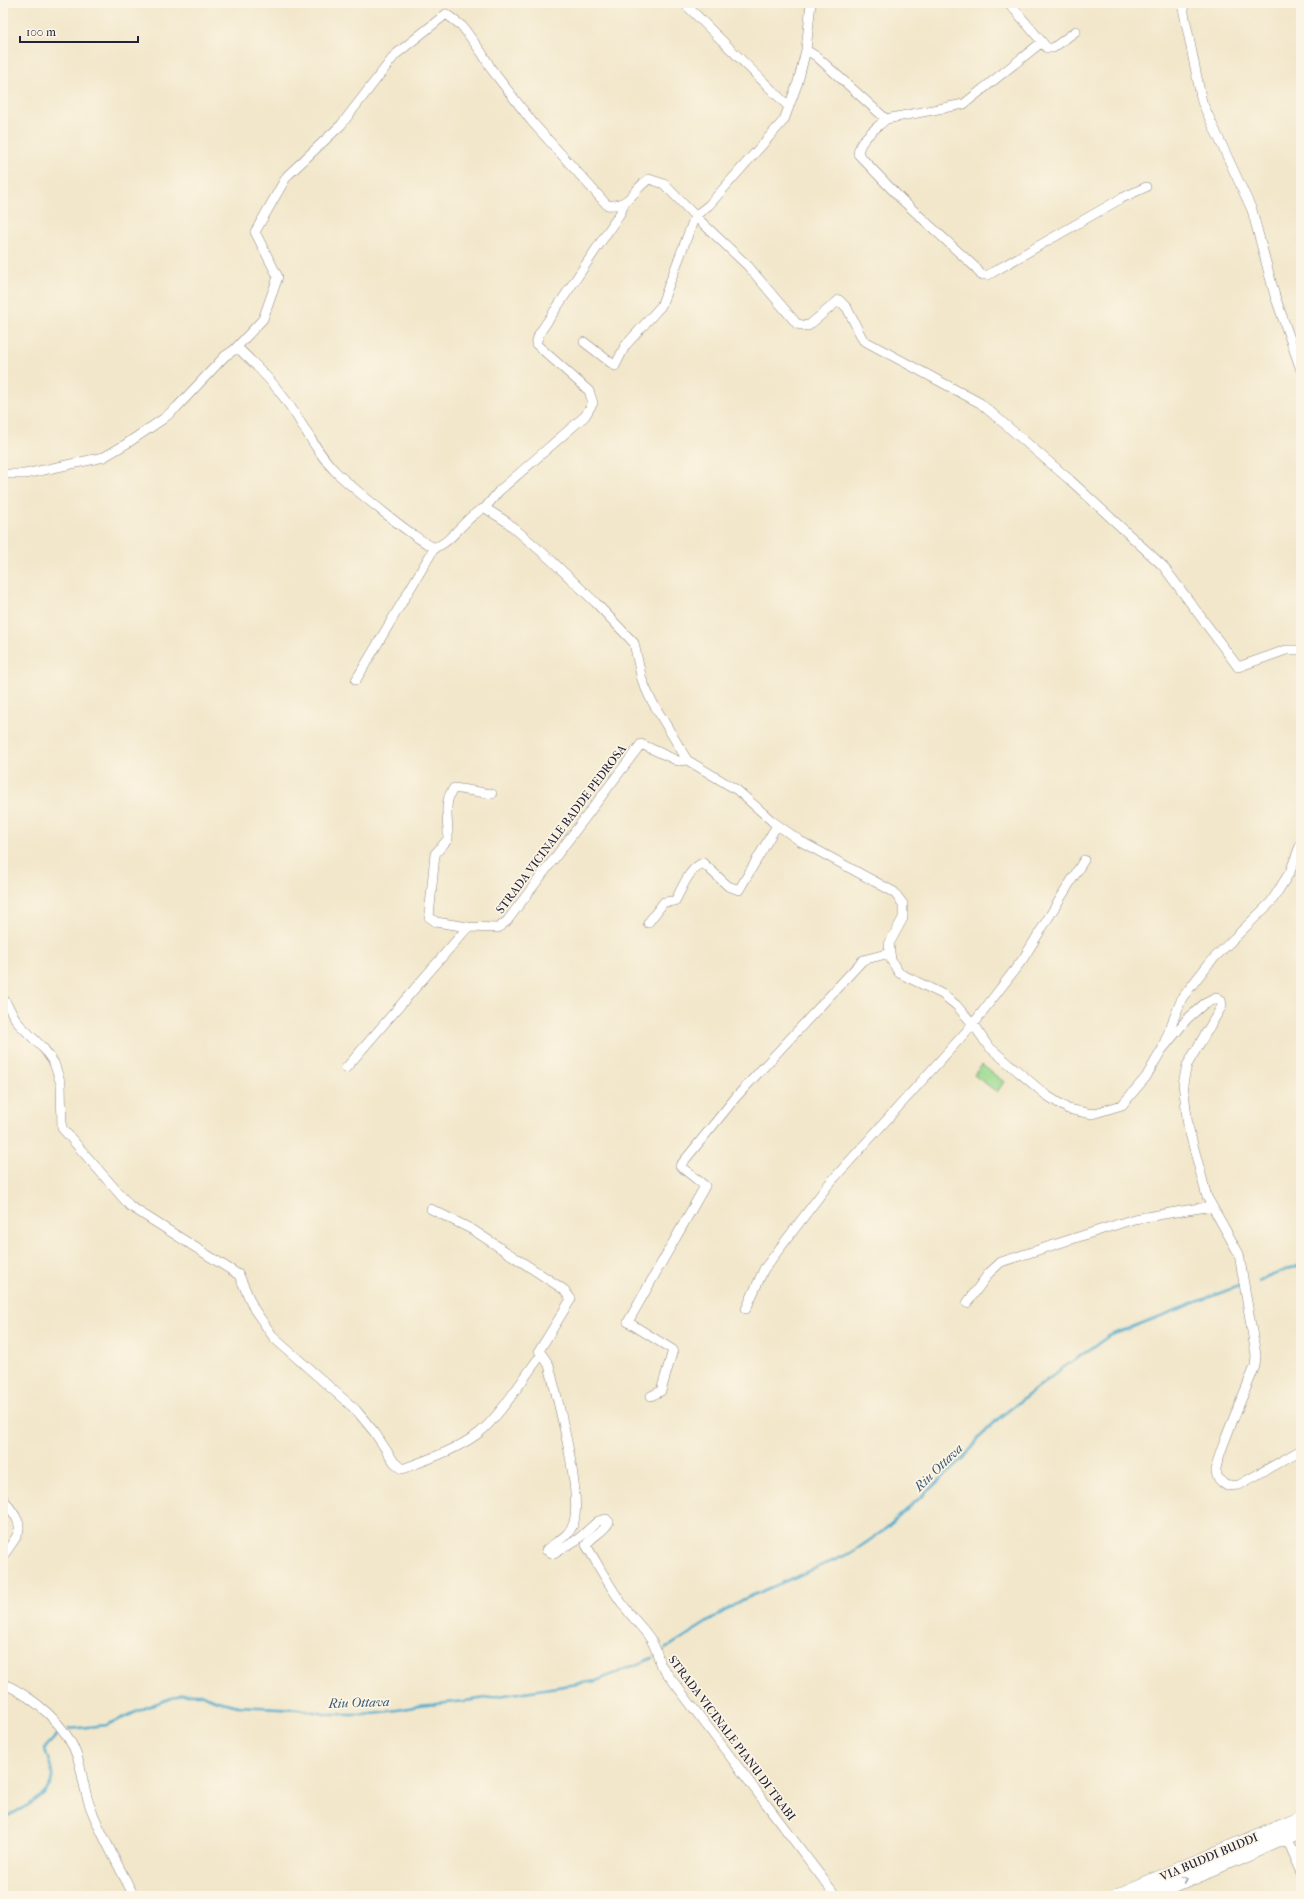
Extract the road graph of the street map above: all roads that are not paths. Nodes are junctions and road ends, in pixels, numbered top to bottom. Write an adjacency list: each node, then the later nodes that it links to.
1 (684, 3): 8 (street)
2 (811, 3): 7 (street)
3 (1009, 3): 6 (street)
4 (1182, 3): 15 (street)
5 (1076, 31): 6 (street)
6 (1042, 42): 9 (street)
7 (806, 50): 8 (street); 9 (street)
8 (789, 107): 12 (street)
9 (886, 119): 10 (street)
10 (1146, 187)
11 (624, 204): 12 (street); 14 (street); 17 (street)
12 (695, 216): 13 (street); 19 (street)
13 (584, 342)
14 (234, 350): 16 (street); 18 (street)
15 (1301, 370)
16 (3, 474)
17 (486, 508): 18 (street); 21 (street)
18 (435, 546): 20 (street)
19 (1301, 650)
20 (356, 680)
21 (687, 760): 23 (street); 27 (street, STRADA VICINALE BADDE PEDROSA)
22 (492, 794): 27 (street)
23 (777, 825): 26 (street); 28 (street)
24 (1301, 843): 31 (street)
25 (1084, 860): 30 (street)
26 (648, 923)
27 (468, 927): 32 (street)
28 (890, 953): 30 (street); 38 (street)
29 (3, 998): 37 (street)
30 (973, 1024): 31 (street); 36 (street)
31 (1161, 1051): 33 (street)
32 (346, 1068)
33 (1212, 1206): 35 (street); 39 (street)
34 (431, 1208): 37 (street)
35 (967, 1303)
36 (746, 1309)
37 (543, 1356): 48 (street, STRADA VICINALE PIANU DI TRABI)
38 (652, 1396)
39 (1301, 1450)
40 (3, 1498): 41 (street)
41 (3, 1556)
42 (3, 1683): 47 (street)
43 (1301, 1818): 49 (main road, VIA BUDDI BUDDI)
44 (1301, 1830): 45 (main road)
45 (1285, 1837): 46 (street); 50 (main road, one-way to 45)
46 (1301, 1873)
47 (134, 1896)
48 (836, 1896)
49 (1118, 1896)
50 (1150, 1896)

